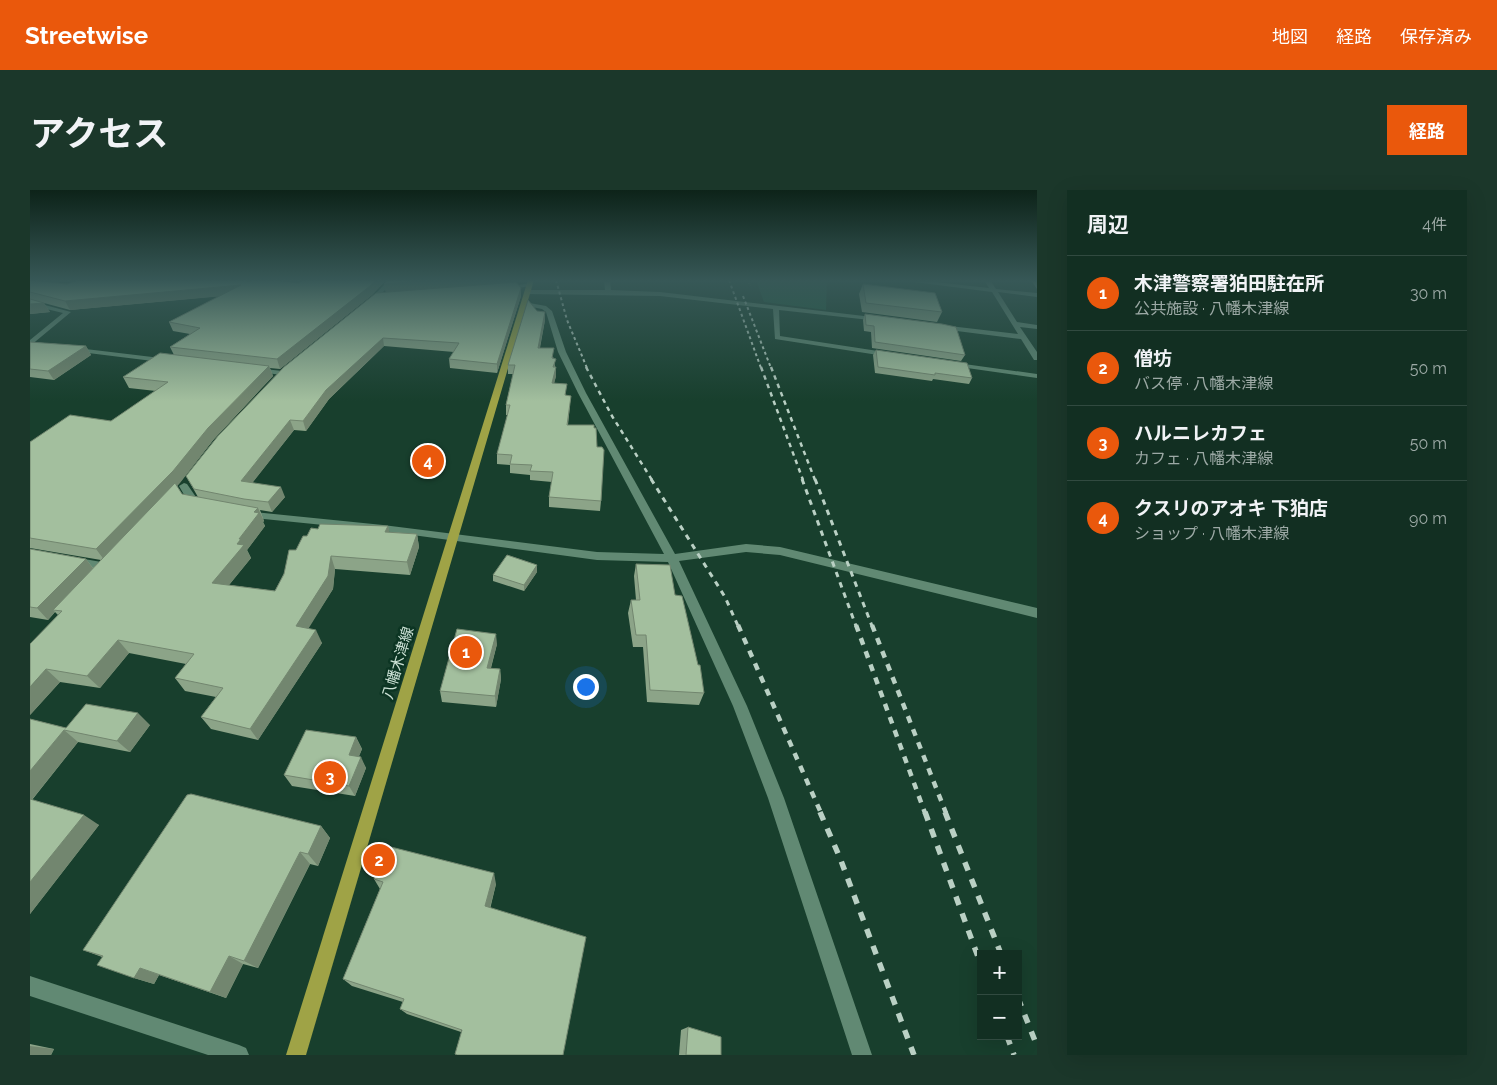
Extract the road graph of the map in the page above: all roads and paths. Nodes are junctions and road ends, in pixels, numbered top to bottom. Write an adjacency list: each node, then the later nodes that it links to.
1 (58, 320): 10 (street)
2 (519, 320): 23 (main road, 八幡木津線)
3 (552, 320): 24 (street)
4 (776, 320): 13 (street)
5 (1014, 320): 6 (street)
6 (1016, 324): 8 (street); 9 (street)
7 (934, 326): 9 (street)
8 (1037, 327)
9 (1023, 337): 14 (street)
10 (30, 345): 11 (street)
11 (41, 345)
12 (67, 348): 15 (street)
13 (902, 356)
14 (1037, 358)
15 (176, 361)
16 (941, 362): 19 (street)
17 (291, 367): 18 (street)
18 (244, 369)
19 (1037, 376)
20 (184, 486): 21 (street)
21 (212, 506)
22 (230, 510): 23 (street)
23 (453, 538): 24 (street); 30 (main road, 八幡木津線)
24 (672, 558): 27 (street); 31 (street)
25 (59, 559): 26 (street)
26 (108, 567)
27 (1037, 613)
28 (30, 986): 29 (street)
29 (239, 1055)
30 (296, 1055)
31 (862, 1055)

